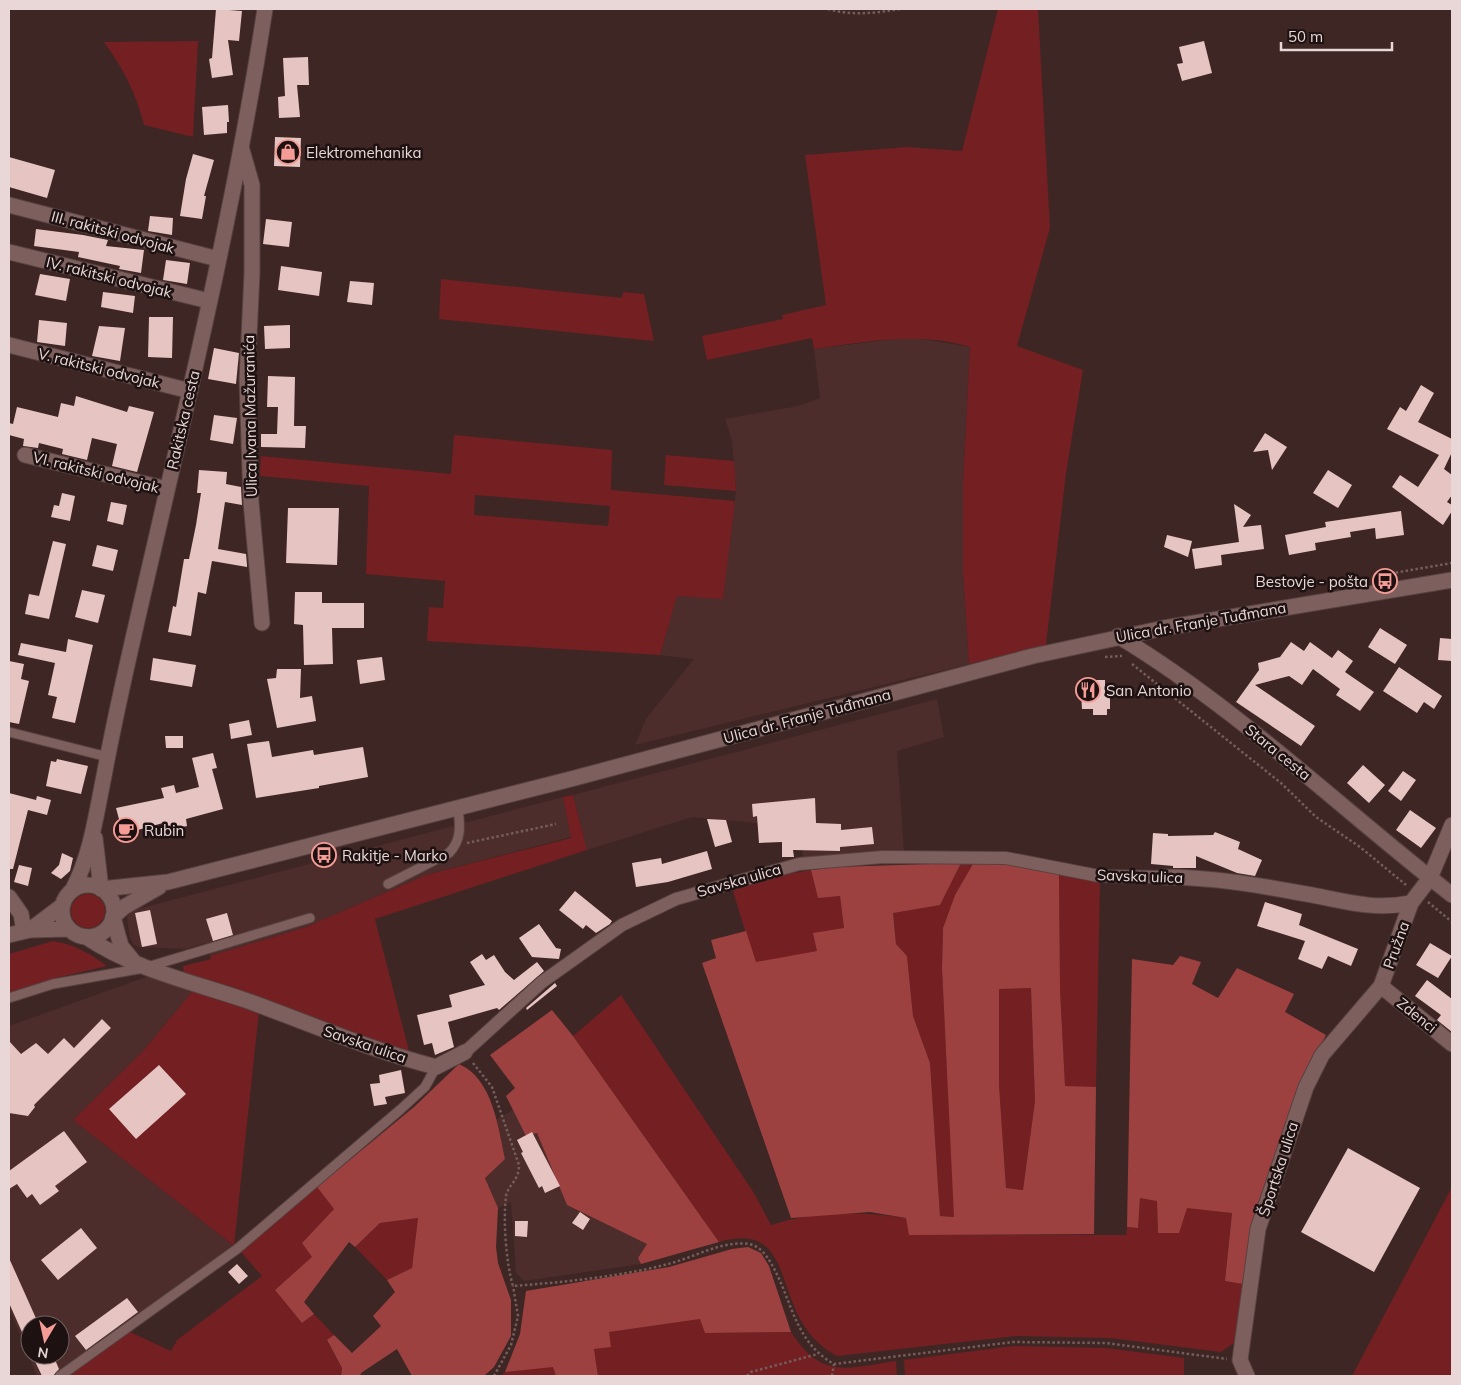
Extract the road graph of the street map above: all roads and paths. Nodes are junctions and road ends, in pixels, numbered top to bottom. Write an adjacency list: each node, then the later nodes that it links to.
1 (265, 9): 4 (main road, Rakitska cesta)
2 (828, 9): 3 (path)
3 (900, 9)
4 (242, 150): 7 (main road, Rakitska cesta); 14 (main road, Ulica Ivana Mažuranića)
5 (9, 205): 7 (main road, III. rakitski odvojak)
6 (9, 252): 8 (main road, IV. rakitski odvojak)
7 (218, 259): 8 (main road, Rakitska cesta)
8 (209, 301): 10 (main road, Rakitska cesta)
9 (9, 345): 10 (main road, V. rakitski odvojak)
10 (190, 391): 12 (main road, Rakitska cesta)
11 (25, 455): 12 (main road, VI. rakitski odvojak)
12 (167, 489): 20 (main road, Rakitska cesta)
13 (1452, 580): 15 (main road, Ulica dr. Franje Tuđmana)
14 (262, 623)
15 (1118, 636): 21 (main road, Ulica dr. Franje Tuđmana); 25 (main road, Stara cesta)
16 (1118, 656): 17 (path)
17 (1124, 659)
18 (1130, 662): 28 (path)
19 (9, 732): 20 (lane)
20 (108, 757): 23 (main road, Rakitska cesta)
21 (458, 808): 26 (main road, Ulica dr. Franje Tuđmana); 27 (lane)
22 (1452, 824): 25 (main road, Pružna)
23 (94, 829): 29 (main road, Rakitska cesta); 30 (main road, Rakitska cesta)
24 (1163, 877): 33 (main road, Savska ulica); 47 (street, Savska ulica)
25 (1430, 878): 31 (main road, Stara cesta); 33 (main road, Pružna)
26 (168, 882): 29 (main road, Ulica dr. Franje Tuđmana); 36 (main road, Ulica dr. Franje Tuđmana)
27 (388, 884)
28 (1409, 887)
29 (100, 888): 30 (main road); 36 (main road)
30 (73, 890): 34 (main road)
31 (1452, 895)
32 (9, 897): 40 (main road)
33 (1411, 903): 44 (main road, Pružna)
34 (63, 905): 39 (main road); 40 (main road)
35 (1434, 907): 38 (path)
36 (113, 917): 42 (main road); 43 (main road)
37 (310, 918): 43 (lane)
38 (1452, 922)
39 (69, 929): 40 (main road); 42 (main road)
40 (27, 931): 41 (main road)
41 (9, 935)
42 (86, 937): 43 (main road, Savska ulica)
43 (139, 966): 45 (lane); 48 (main road, Savska ulica)
44 (1381, 986): 46 (main road, Zdenci); 51 (main road, Športska ulica)
45 (9, 998)
46 (1452, 1044)
47 (465, 1052): 48 (main road, Savska ulica); 49 (path)
48 (436, 1066): 53 (lane)
49 (513, 1286): 50 (path); 54 (path)
50 (818, 1354): 52 (path); 55 (path)
51 (1240, 1360): 52 (path); 57 (main road)
52 (834, 1364): 56 (path)
53 (60, 1376)
54 (494, 1376)
55 (747, 1376)
56 (832, 1376)
57 (1247, 1376)

